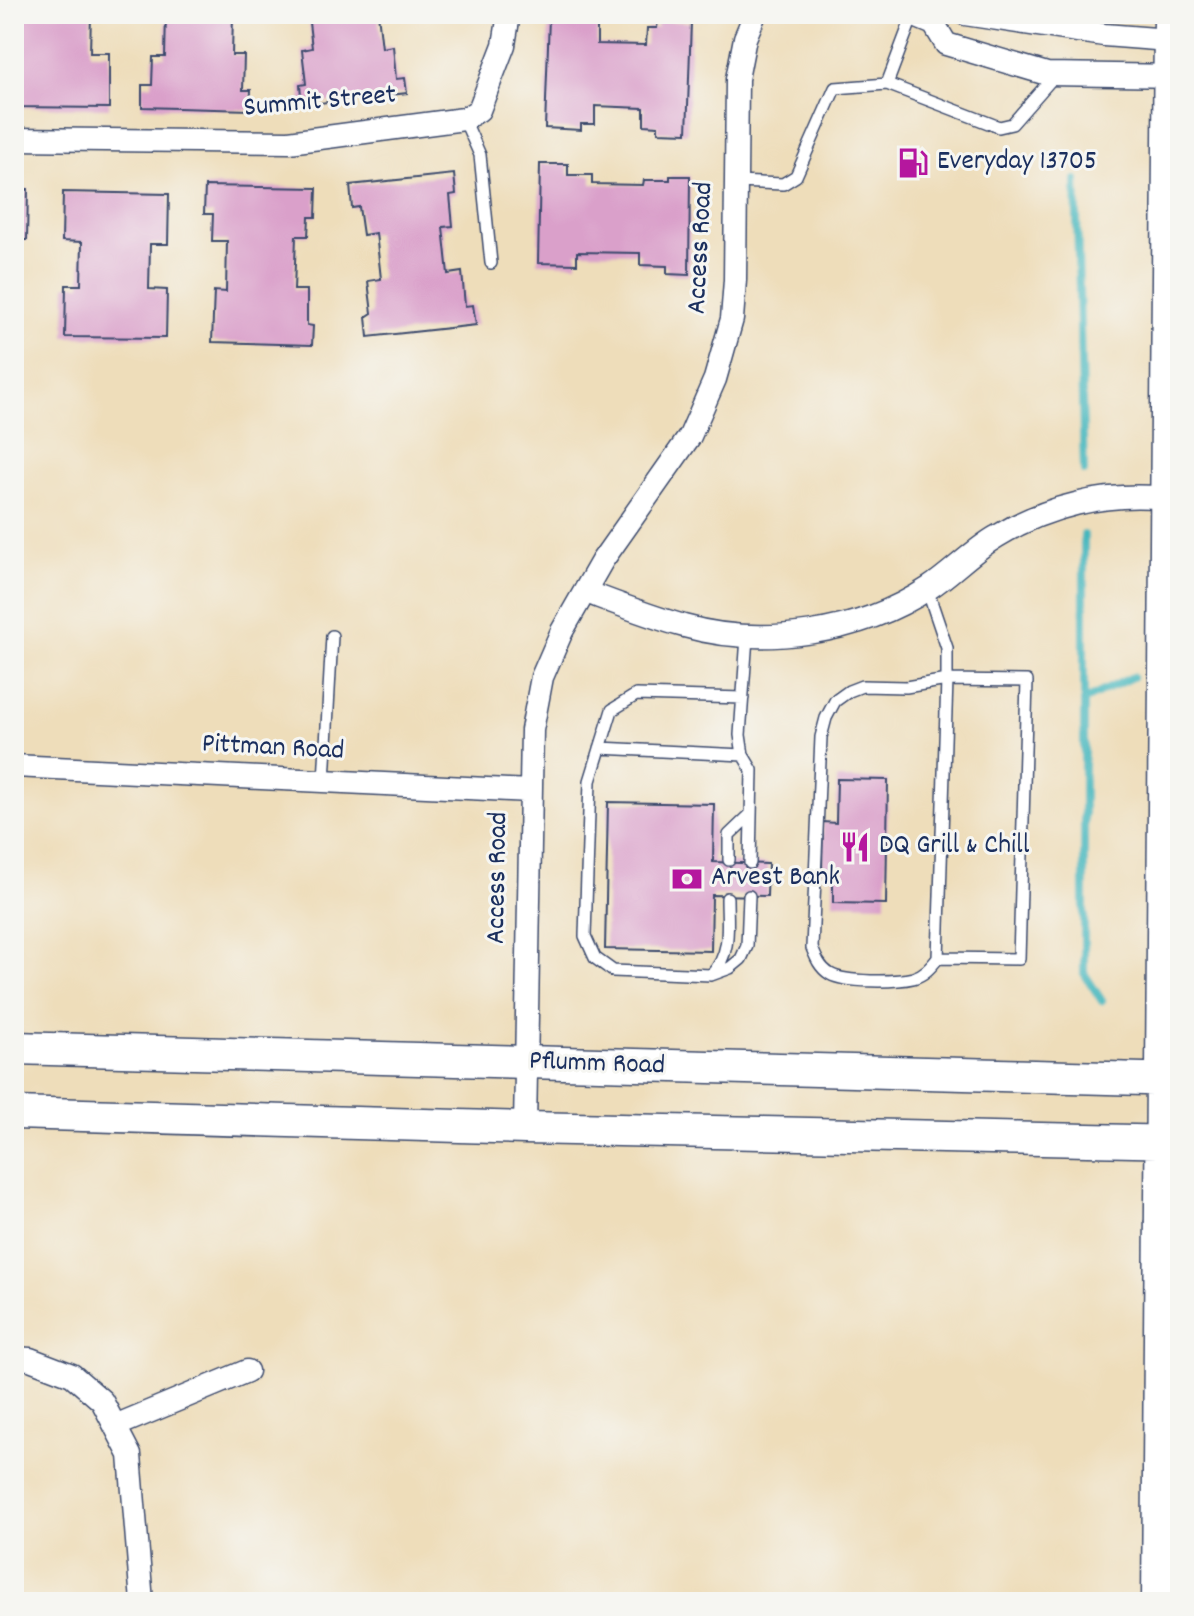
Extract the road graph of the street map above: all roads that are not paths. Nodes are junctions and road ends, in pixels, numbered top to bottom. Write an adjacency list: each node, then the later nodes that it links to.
1 (509, 14): 11 (street)
2 (755, 14): 13 (street, Access Road)
3 (955, 14): 6 (street)
4 (965, 14): 7 (street)
5 (911, 15): 6 (street); 10 (lane)
6 (934, 24): 8 (street)
7 (1173, 32): 9 (main road)
8 (1056, 74): 9 (street); 10 (lane)
9 (1174, 77): 15 (main road)
10 (887, 84): 13 (lane)
11 (464, 119): 12 (street, Summit Street); 14 (lane)
12 (14, 139)
13 (736, 182): 17 (street, Access Road)
14 (491, 263)
15 (1164, 498): 16 (street); 36 (main road)
16 (927, 589): 19 (street); 20 (lane)
17 (586, 592): 19 (street); 26 (street, Access Road)
18 (332, 636): 25 (lane)
19 (747, 637): 21 (lane)
20 (947, 680): 32 (lane); 32 (lane); 32 (lane)
21 (743, 698): 22 (lane); 23 (lane)
22 (600, 748): 23 (lane); 33 (lane)
23 (743, 755): 27 (lane)
24 (14, 766): 25 (street, Pittman Road)
25 (324, 781): 26 (street, Pittman Road)
26 (530, 791): 35 (street, Access Road)
27 (751, 814): 28 (lane); 29 (lane)
28 (729, 860)
29 (750, 863)
30 (749, 896): 33 (lane)
31 (727, 898): 33 (lane)
32 (938, 958)
33 (711, 975)
34 (14, 1048): 35 (main road, Pflumm Road)
35 (526, 1063): 36 (main road, Pflumm Road); 38 (street, Access Road)
36 (1171, 1080): 39 (main road)
37 (14, 1113): 38 (main road)
38 (525, 1128): 39 (main road)
39 (1170, 1142): 44 (main road)
40 (14, 1358): 42 (street)
41 (247, 1371): 42 (street)
42 (115, 1426): 43 (street)
43 (142, 1602)
44 (1158, 1602)

